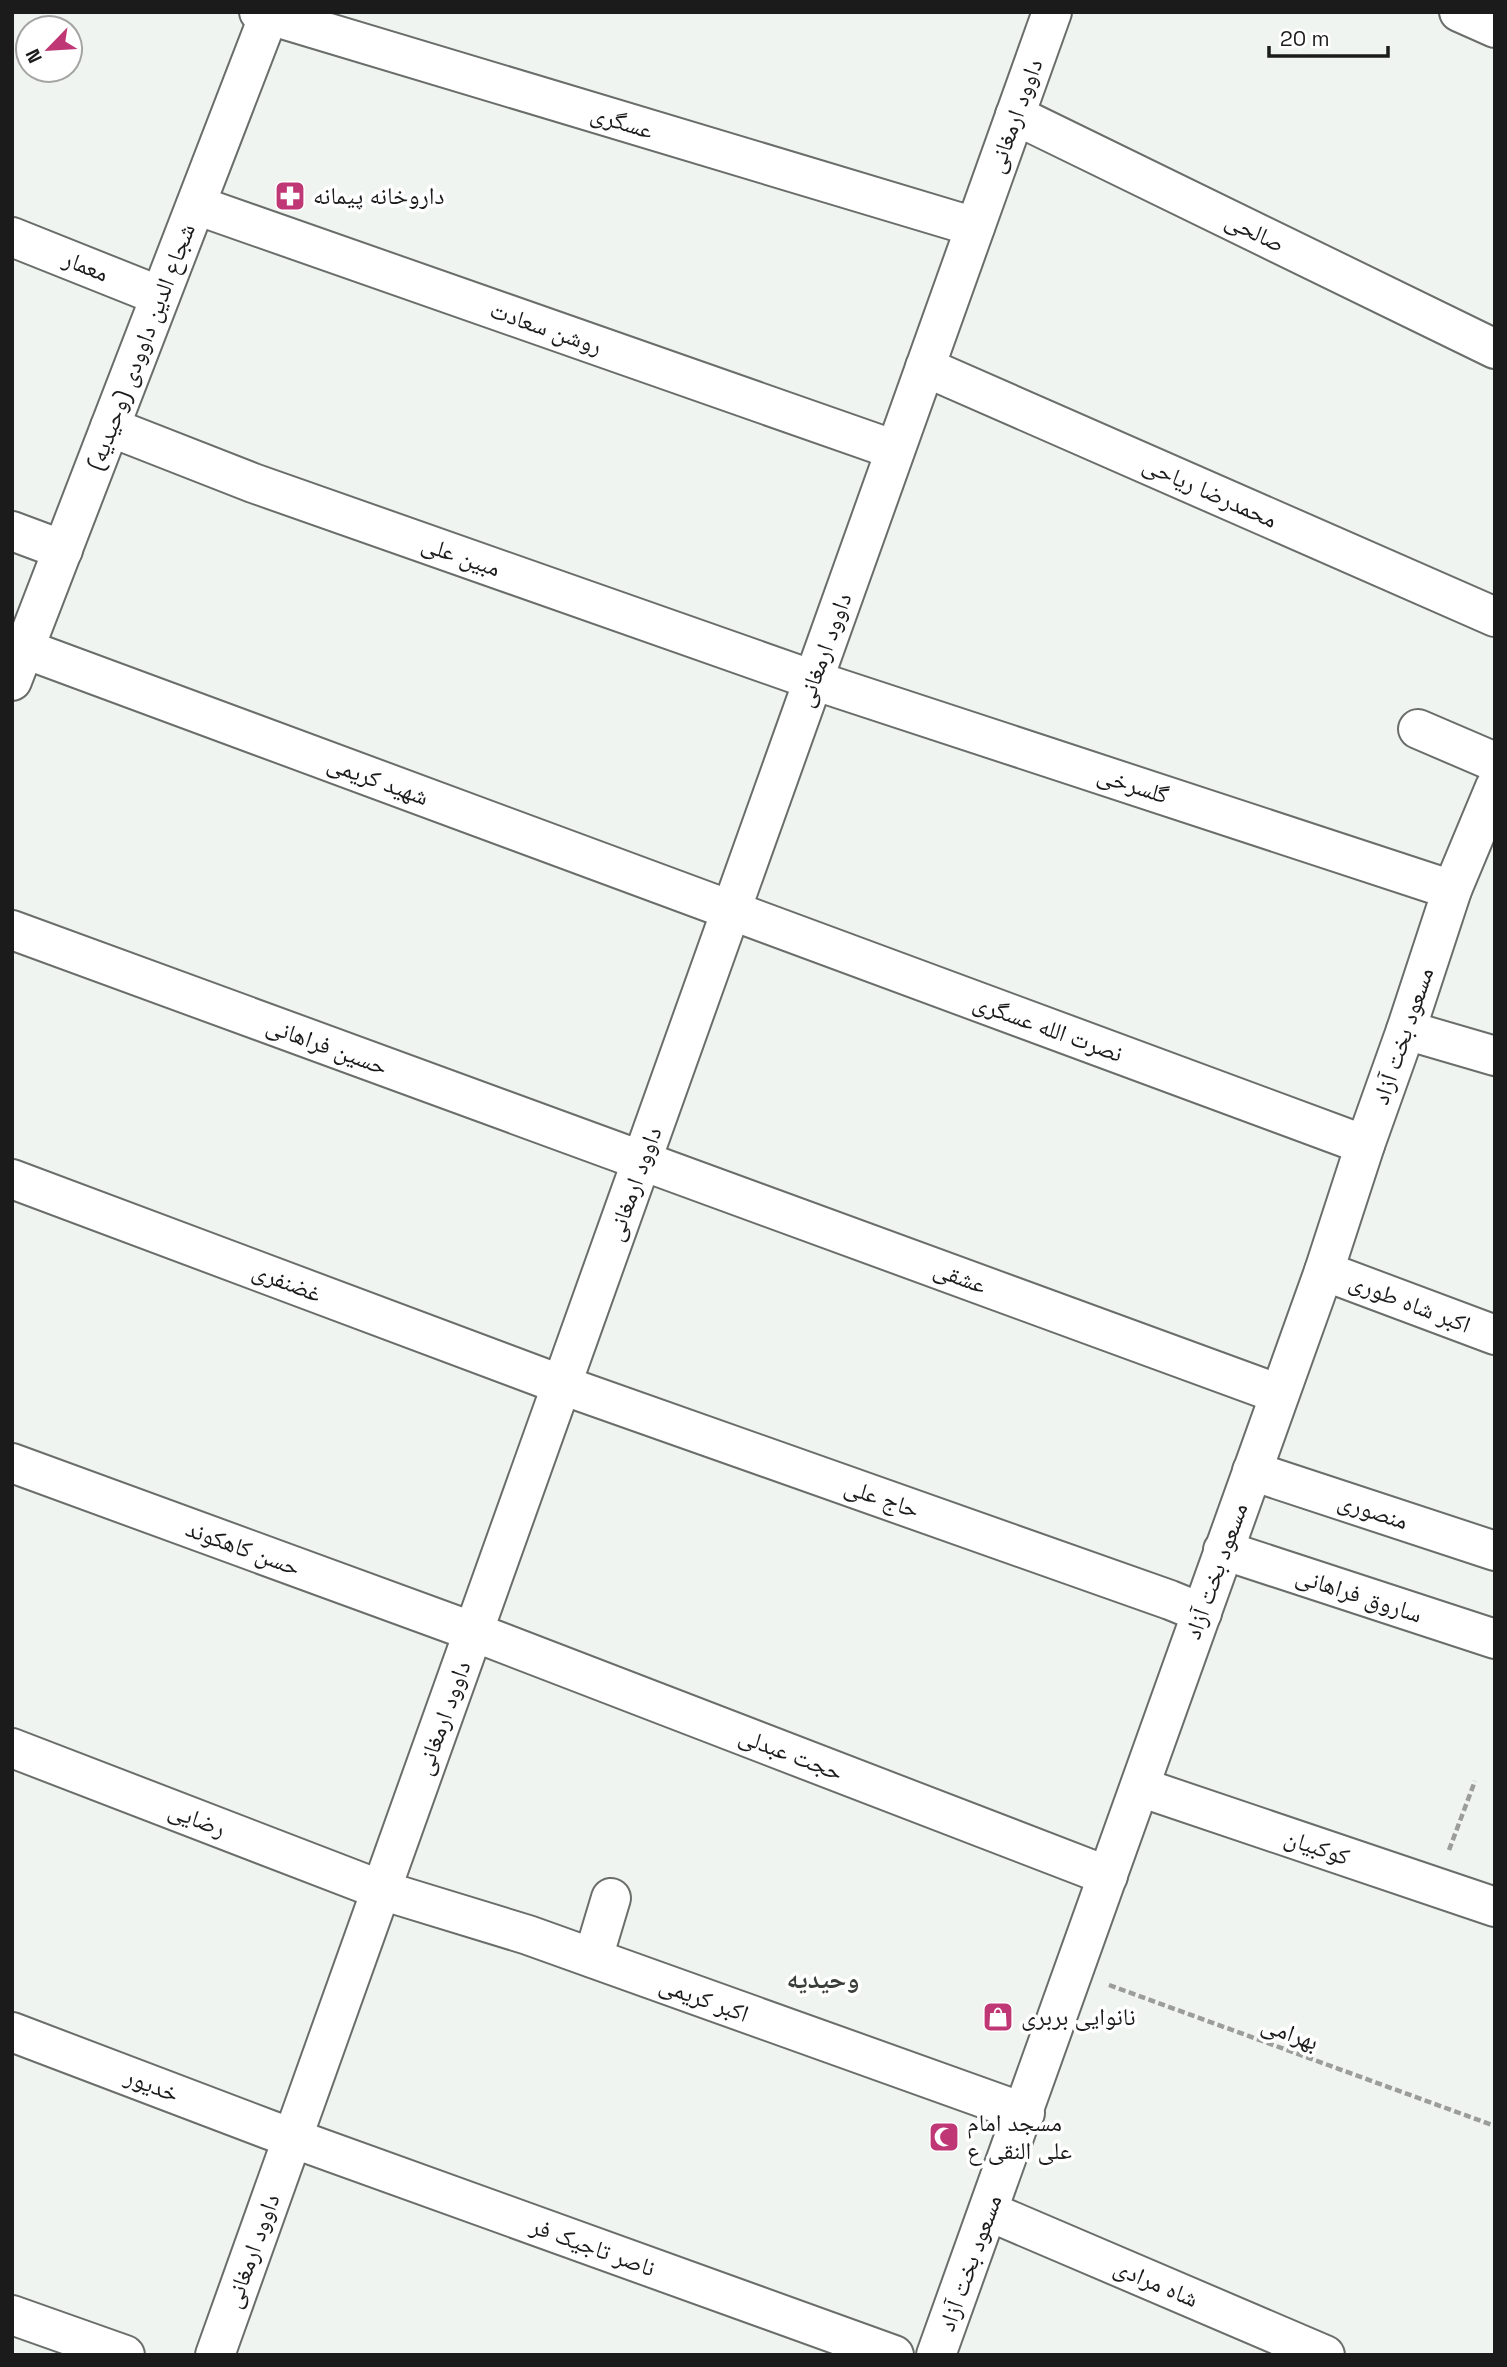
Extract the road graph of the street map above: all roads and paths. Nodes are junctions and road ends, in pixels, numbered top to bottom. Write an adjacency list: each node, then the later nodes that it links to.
1 (1052, 12): 5 (street, داوود ارمغانی)
2 (1459, 12): 4 (street)
3 (265, 14): 6 (street, شجاع الدین داوودی (وحیدیه)); 7 (street, عسگری)
4 (1495, 28)
5 (1015, 115): 7 (street, داوود ارمغانی); 10 (street, صالحی)
6 (196, 205): 9 (street, شجاع الدین داوودی (وحیدیه)); 13 (street, روشن سعادت)
7 (975, 227): 11 (street, داوود ارمغانی)
8 (12, 237): 9 (street, معمار)
9 (160, 296): 12 (street, شجاع الدین داوودی (وحیدیه))
10 (1495, 349)
11 (925, 367): 13 (street, داوود ارمغانی); 16 (street, محمدرضا ریاحی)
12 (110, 426): 15 (street, شجاع الدین داوودی (وحیدیه)); 18 (street, مبین علی)
13 (895, 450): 18 (street, داوود ارمغانی)
14 (12, 531): 15 (street)
15 (63, 551): 17 (street, شجاع الدین داوودی (وحیدیه))
16 (1495, 617)
17 (19, 665): 23 (street, شهید کریمی)
18 (813, 680): 22 (street, گلسرخی); 23 (street, داوود ارمغانی)
19 (1418, 729): 20 (street)
20 (1495, 762)
21 (1495, 787): 22 (street, مسعود بخت آزاد)
22 (1452, 890): 25 (street, مسعود بخت آزاد)
23 (732, 910): 27 (street, نصرت الله عسگری); 28 (street, داوود ارمغانی)
24 (12, 930): 28 (street, حسین فراهانی)
25 (1406, 1030): 26 (street); 27 (street, مسعود بخت آزاد)
26 (1495, 1056)
27 (1365, 1145): 30 (street, مسعود بخت آزاد)
28 (642, 1161): 32 (street, داوود ارمغانی); 33 (street, عشقی)
29 (12, 1179): 32 (street, غضنفری)
30 (1324, 1271): 31 (street, اکبر شاه طوری); 33 (street, مسعود بخت آزاد)
31 (1495, 1335)
32 (562, 1385): 38 (street, حاج علی); 39 (street, داوود ارمغانی)
33 (1279, 1394): 35 (street, مسعود بخت آزاد)
34 (12, 1463): 39 (street, حسن کاهکوند)
35 (1252, 1471): 36 (street, مسعود بخت آزاد); 37 (street, منصوری)
36 (1223, 1550): 38 (street, مسعود بخت آزاد); 40 (street, ساروق فراهانی)
37 (1495, 1551)
38 (1202, 1613): 43 (street, مسعود بخت آزاد)
39 (474, 1632): 44 (street, حجت عبدلی); 46 (street, داوود ارمغانی)
40 (1495, 1639)
41 (12, 1748): 46 (street, رضایی)
42 (1475, 1781): 45 (path)
43 (1140, 1787): 44 (street, مسعود بخت آزاد); 45 (street, کوکبیان)
44 (1108, 1876): 50 (street, مسعود بخت آزاد)
45 (1435, 1887): 48 (street, کوکبیان)
46 (382, 1890): 49 (street, اکبر کریمی); 54 (street, داوود ارمغانی)
47 (611, 1898): 49 (street)
48 (1495, 1907)
49 (593, 1958): 52 (street, اکبر کریمی)
50 (1072, 1972): 52 (street, مسعود بخت آزاد); 53 (path, بهرامی)
51 (12, 2032): 54 (street, خدیور)
52 (1024, 2113): 55 (street, مسعود بخت آزاد)
53 (1495, 2126)
54 (293, 2138): 58 (street, داوود ارمغانی); 59 (street, ناصر تاجیک فر)
55 (988, 2211): 60 (street, مسعود بخت آزاد); 61 (street, شاه مرادی)
56 (12, 2315): 57 (street)
57 (125, 2355)
58 (215, 2355)
59 (894, 2355)
60 (936, 2355)
61 (1325, 2355)

